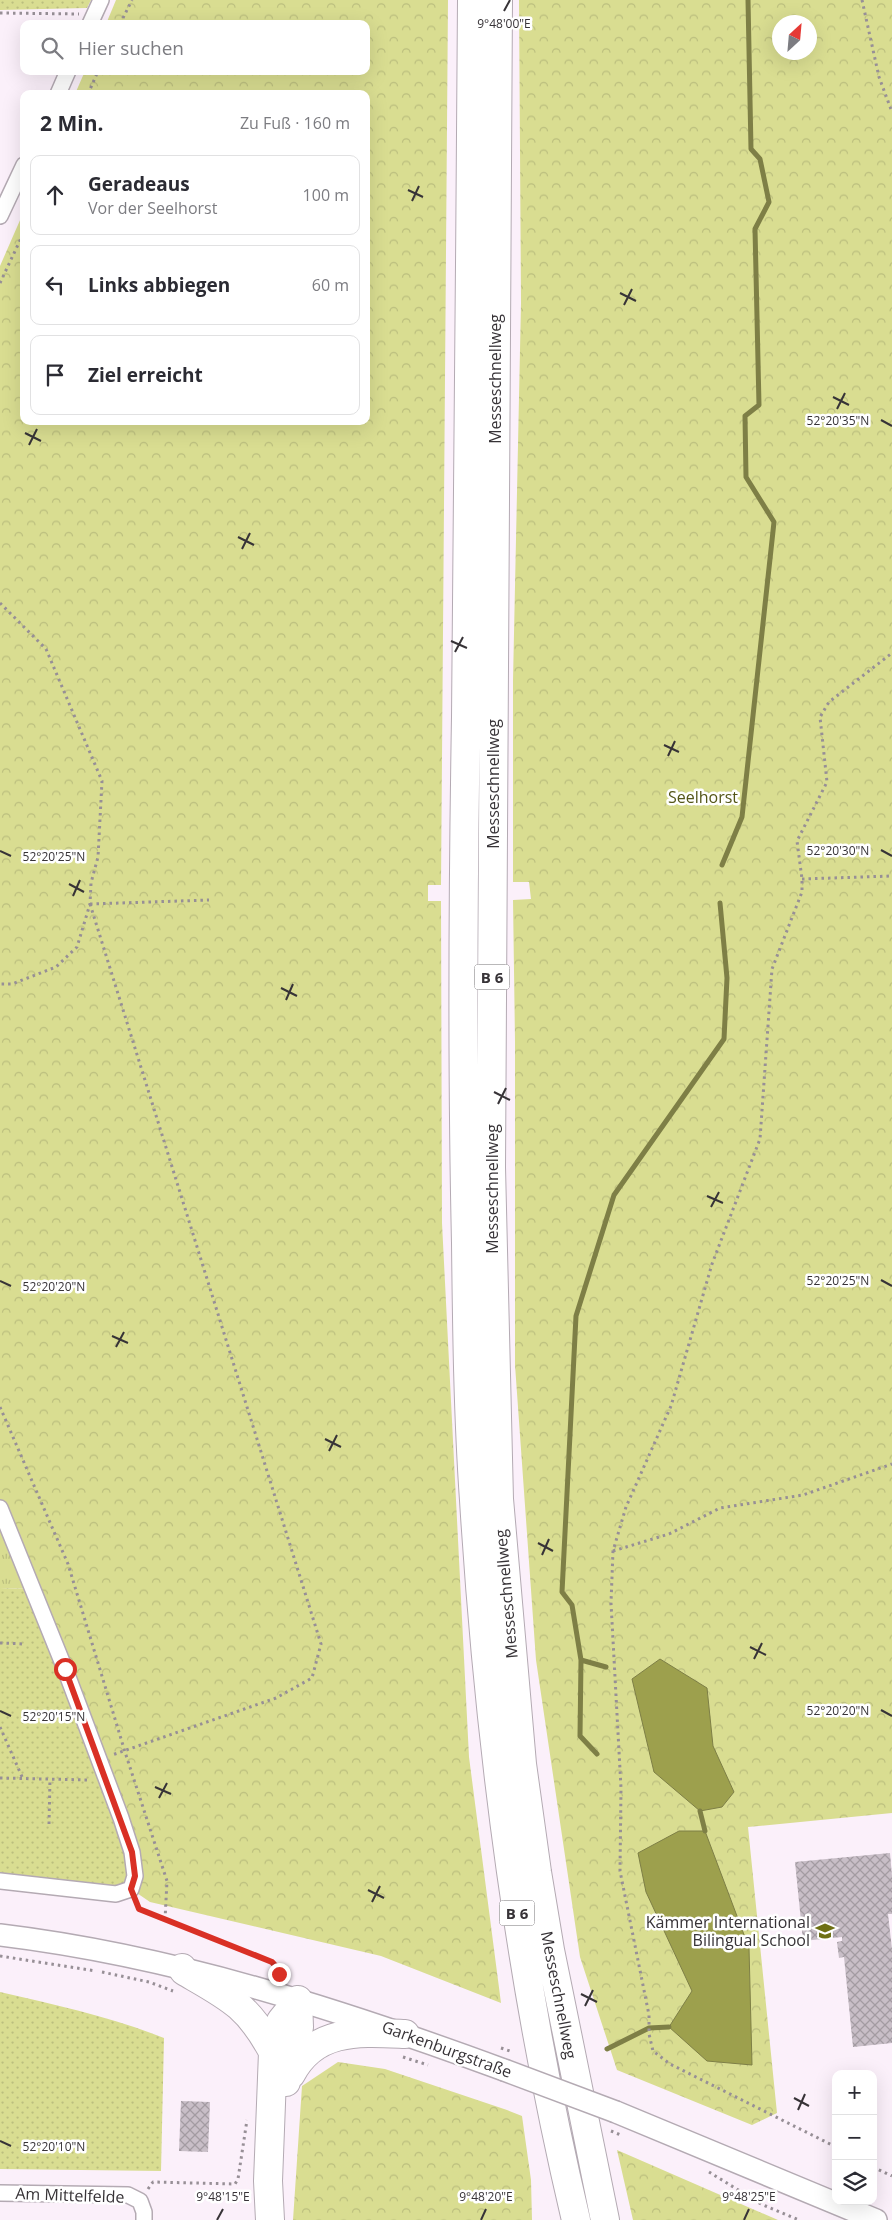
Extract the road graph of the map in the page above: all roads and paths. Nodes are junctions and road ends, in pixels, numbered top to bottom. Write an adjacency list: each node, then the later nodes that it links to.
1 (101, 0): 7 (street)
2 (132, 0): 8 (path)
3 (472, 0): 55 (highway, Messeschnellweg / B 6)
4 (498, 0): 66 (highway, Messeschnellweg / B 6)
5 (862, 0): 13 (path)
6 (0, 13): 7 (path)
7 (93, 19)
8 (122, 20)
9 (66, 75): 11 (street)
10 (96, 75): 12 (path)
11 (60, 90)
12 (90, 90)
13 (892, 112)
14 (20, 174): 15 (street)
15 (0, 216)
16 (20, 240): 17 (path)
17 (0, 283)
18 (0, 603): 23 (path)
19 (892, 653): 21 (path)
20 (892, 876): 21 (path)
21 (802, 879): 28 (path)
22 (209, 900): 23 (path)
23 (90, 904): 24 (path); 32 (path)
24 (0, 984)
25 (0, 1407): 32 (path)
26 (892, 1464): 28 (path)
27 (0, 1508): 33 (street)
28 (613, 1550): 54 (path)
29 (0, 1643): 30 (path)
30 (25, 1644)
31 (0, 1727): 35 (path)
32 (125, 1752): 33 (path); 41 (path)
33 (98, 1759): 40 (street)
34 (0, 1778): 35 (path)
35 (23, 1779): 36 (path)
36 (50, 1779): 37 (path); 38 (path)
37 (89, 1780)
38 (49, 1824)
39 (0, 1881): 40 (street)
40 (131, 1889): 41 (path)
41 (165, 1920): 44 (path)
42 (0, 1935): 45 (main road, Garkenburgstraße)
43 (0, 1956): 45 (path)
44 (279, 1974)
45 (179, 1980): 46 (main road, Garkenburgstraße); 48 (highway)
46 (298, 2000): 47 (main road, Garkenburgstraße); 48 (highway); 50 (highway)
47 (402, 2045): 49 (path); 50 (highway); 68 (main road, Garkenburgstraße, bridge)
48 (273, 2052): 62 (highway)
49 (436, 2067)
50 (285, 2084): 63 (highway)
51 (248, 2113): 60 (path)
52 (623, 2136): 53 (path)
53 (630, 2139)
54 (832, 2146)
55 (562, 2161): 64 (highway); 65 (highway, Messeschnellweg / B 6)
56 (877, 2168): 58 (path)
57 (708, 2172): 67 (path)
58 (892, 2176)
59 (0, 2193): 60 (street, Am Mittelfelde)
60 (140, 2201): 61 (street)
61 (144, 2220)
62 (270, 2220)
63 (280, 2220)
64 (557, 2220)
65 (576, 2220)
66 (605, 2220)
67 (799, 2220)
68 (876, 2220)

